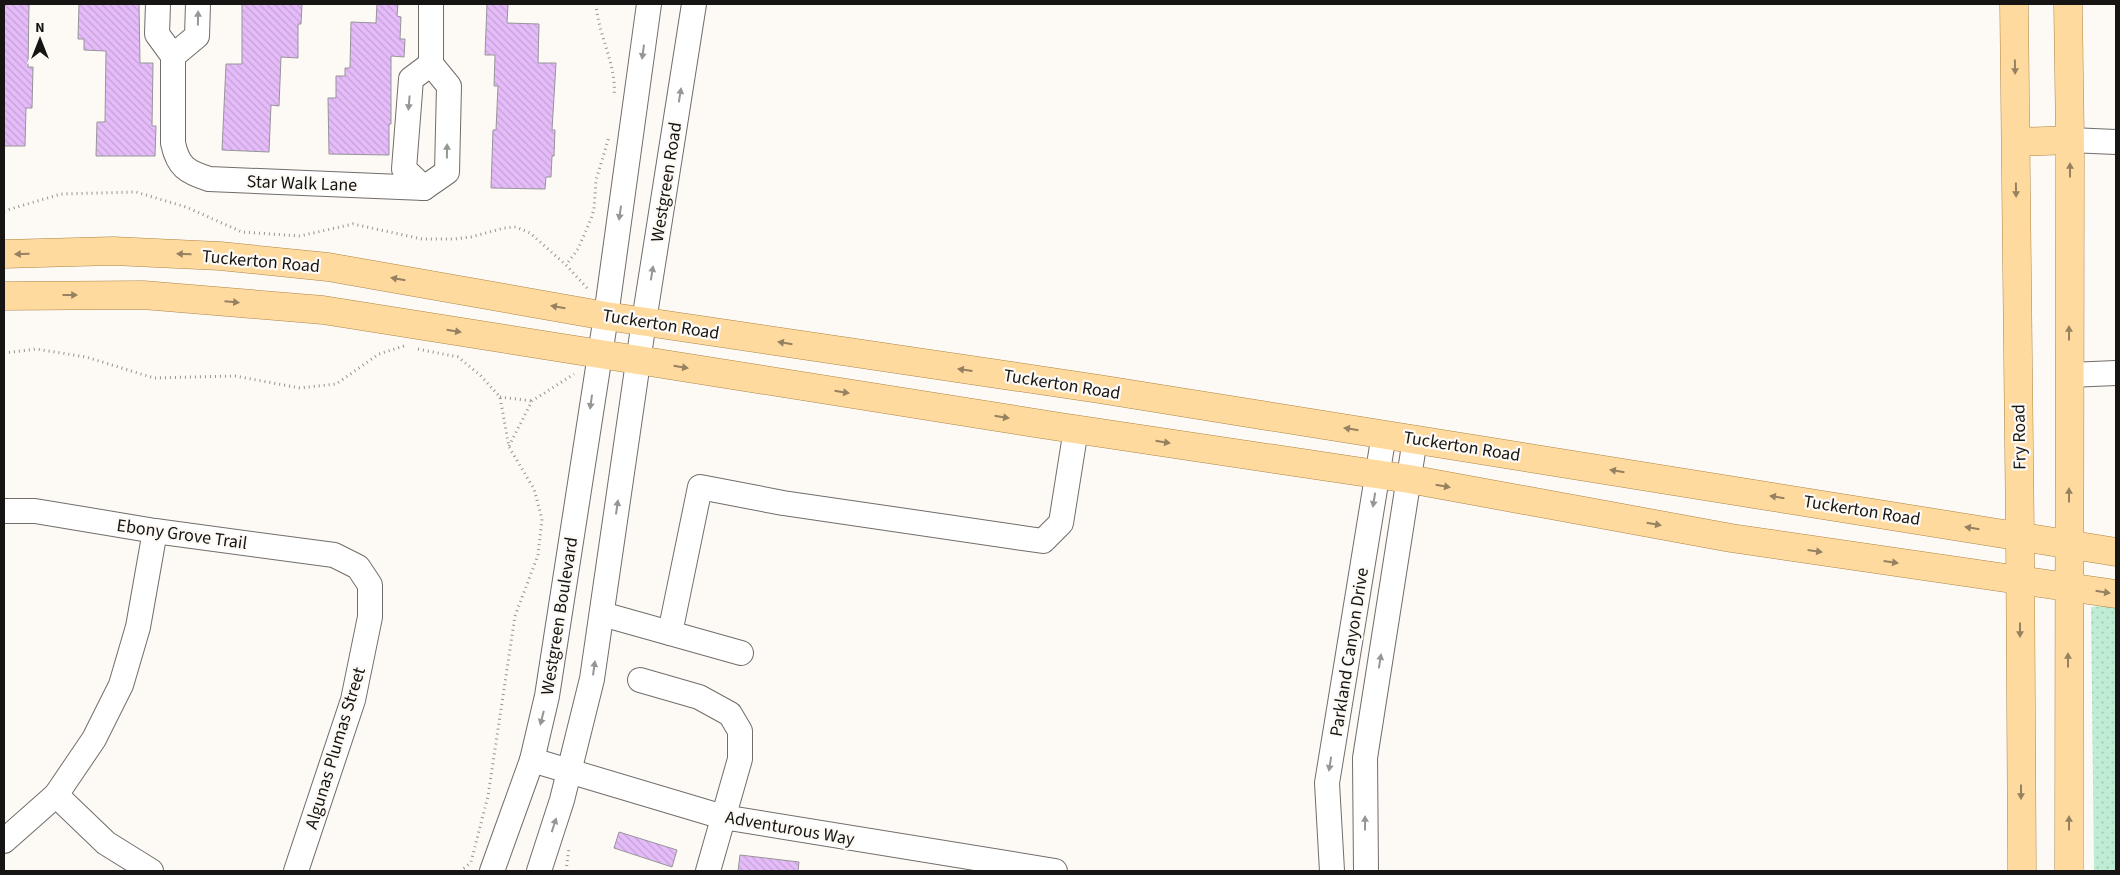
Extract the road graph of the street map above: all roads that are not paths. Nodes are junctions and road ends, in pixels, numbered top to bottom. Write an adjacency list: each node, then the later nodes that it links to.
1 (158, 4): 8 (street)
2 (198, 4): 8 (street, one-way to 2)
3 (432, 4): 9 (street)
4 (649, 4): 16 (street, one-way to 16)
5 (694, 4): 17 (street, Westgreen Road, one-way to 5)
6 (2014, 4): 11 (main road, Fry Road, one-way to 11)
7 (2068, 4): 10 (main road)
8 (173, 56): 13 (street, Star Walk Lane)
9 (431, 64): 13 (street, one-way to 9); 13 (street, one-way to 13)
10 (2070, 140): 11 (main road); 12 (street); 21 (main road, one-way to 10)
11 (2016, 142): 29 (main road, Fry Road, one-way to 29)
12 (2116, 142)
13 (424, 188)
14 (4, 254): 16 (main road, Tuckerton Road, one-way to 14)
15 (4, 296): 18 (main road, one-way to 18)
16 (606, 316): 17 (main road, Tuckerton Road); 18 (street)
17 (644, 321): 19 (street, Westgreen Road); 23 (main road, Tuckerton Road, one-way to 17)
18 (598, 354): 19 (main road); 40 (street, Westgreen Boulevard, one-way to 40)
19 (639, 360): 22 (main road, one-way to 22); 36 (street, one-way to 19)
20 (2116, 373): 21 (street)
21 (2069, 374): 30 (main road, one-way to 21)
22 (1076, 429): 25 (main road, one-way to 25); 37 (street)
23 (1384, 434): 24 (main road, Tuckerton Road); 25 (street, Parkland Canyon Drive)
24 (1415, 439): 26 (street, Parkland Canyon Drive); 29 (main road, Tuckerton Road, one-way to 24)
25 (1378, 474): 26 (main road); 51 (street, Parkland Canyon Drive, one-way to 51)
26 (1409, 479): 33 (main road, one-way to 33); 52 (street, Parkland Canyon Drive, one-way to 26)
27 (4, 511): 28 (street, Ebony Grove Trail)
28 (155, 531): 32 (street, Ebony Grove Trail); 42 (street)
29 (2020, 535): 30 (main road, Tuckerton Road); 33 (main road, Fry Road)
30 (2069, 544): 31 (main road, Tuckerton Road); 34 (main road)
31 (2116, 552)
32 (358, 567): 46 (street, Algunas Plumas Street)
33 (2020, 581): 34 (main road); 53 (main road, Fry Road, one-way to 53)
34 (2068, 587): 35 (main road, one-way to 35); 54 (main road, one-way to 34)
35 (2116, 594)
36 (602, 614): 37 (street); 41 (street, one-way to 36)
37 (670, 633): 38 (street)
38 (741, 653)
39 (640, 680): 43 (street)
40 (532, 760): 41 (street, Adventurous Way); 47 (street, Westgreen Boulevard)
41 (570, 772): 43 (street, Adventurous Way); 48 (street, one-way to 41)
42 (56, 795): 44 (street); 45 (street)
43 (724, 817): 49 (street); 50 (street, Adventurous Way)
44 (4, 841)
45 (151, 871)
46 (296, 871)
47 (492, 871)
48 (539, 871)
49 (708, 871)
50 (1055, 871)
51 (1332, 871)
52 (1366, 871)
53 (2022, 871)
54 (2069, 871)

